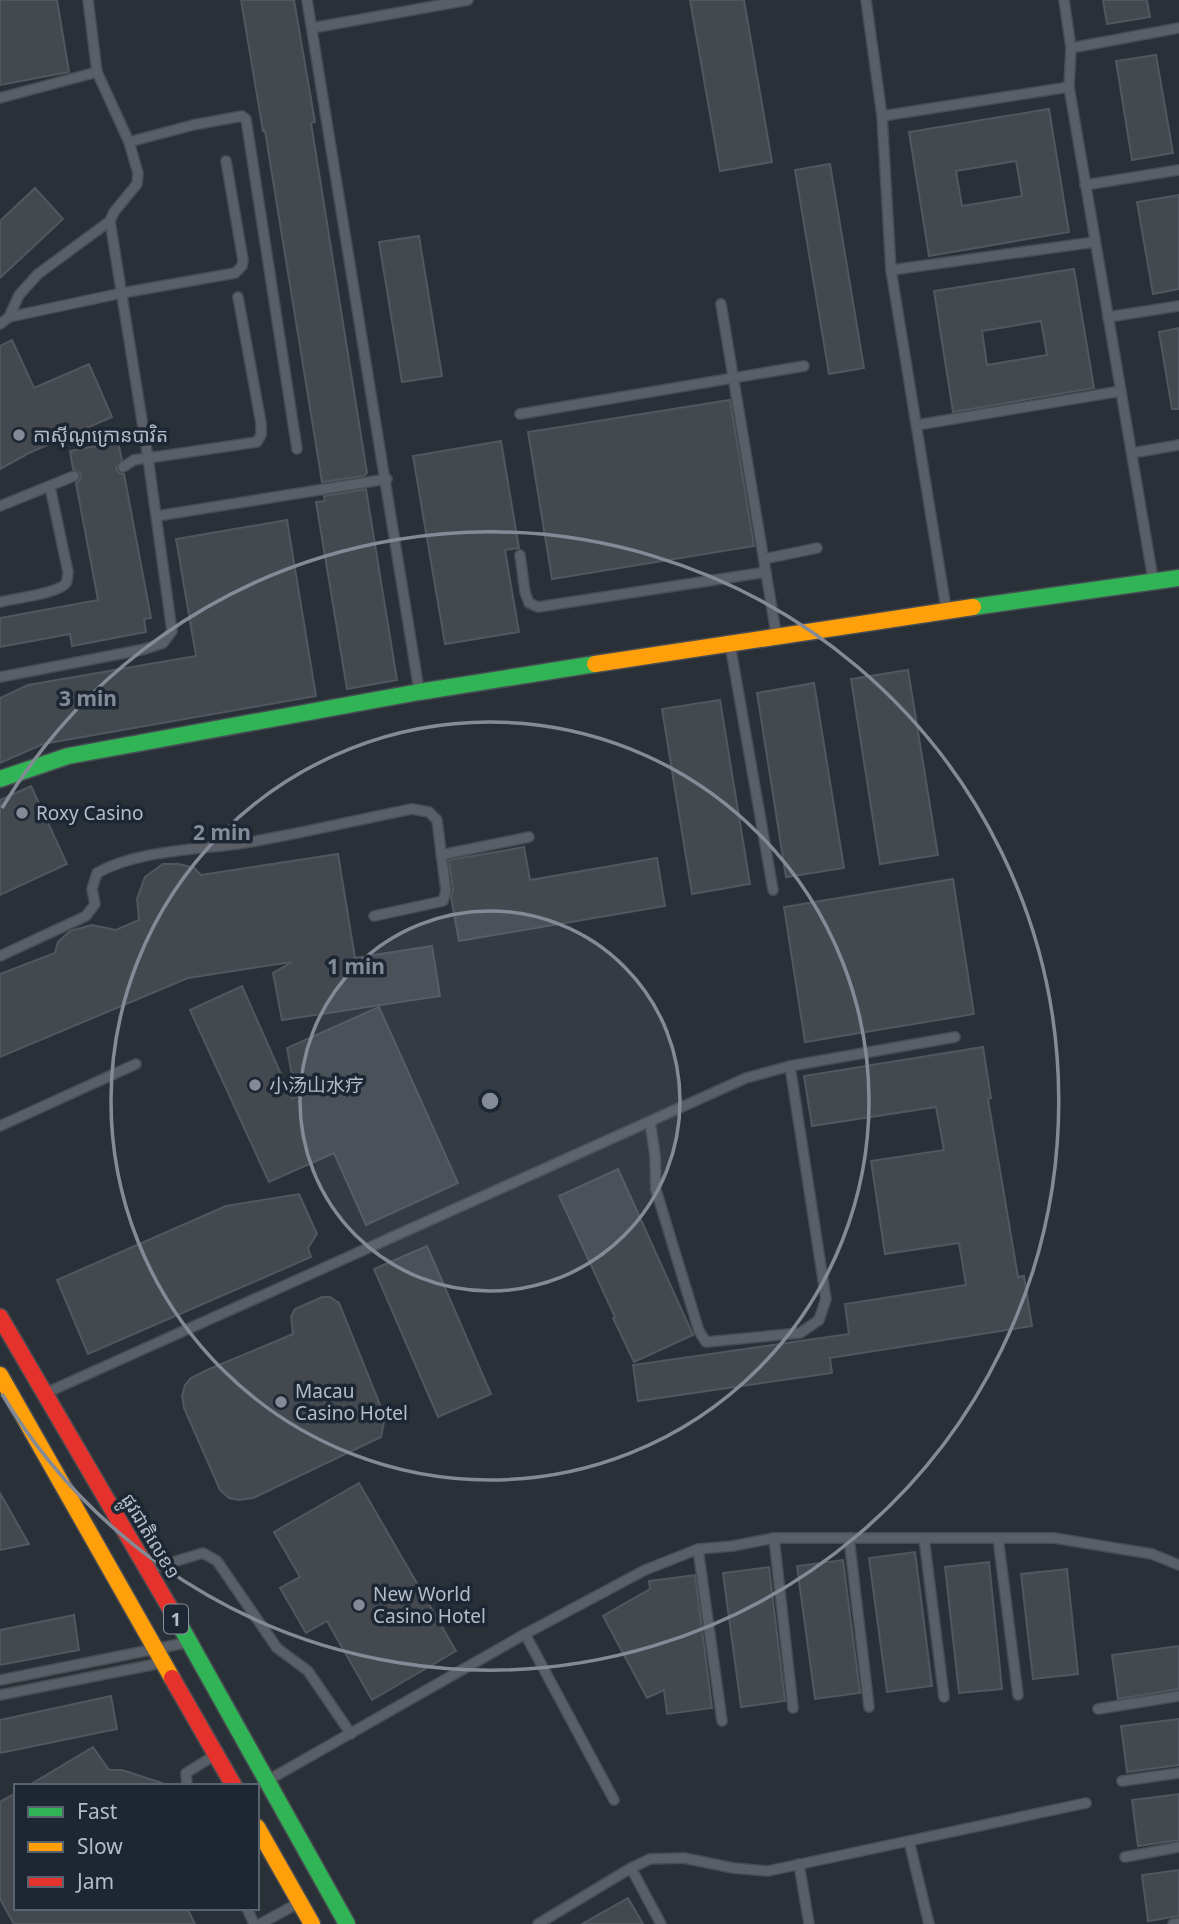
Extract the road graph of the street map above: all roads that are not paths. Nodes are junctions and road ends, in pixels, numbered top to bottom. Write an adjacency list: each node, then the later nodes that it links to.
1 (88, 0): 10 (lane)
2 (307, 0): 7 (lane)
3 (468, 0): 6 (lane)
4 (866, 0): 13 (lane)
5 (1064, 0): 9 (lane)
6 (422, 4): 7 (lane)
7 (312, 28): 39 (lane)
8 (1179, 28): 9 (lane)
9 (1071, 48): 11 (lane)
10 (97, 72): 12 (lane); 14 (lane)
11 (1069, 87): 13 (lane); 17 (lane)
12 (0, 98)
13 (882, 116): 20 (lane)
14 (129, 142): 18 (lane); 34 (lane)
15 (226, 161): 21 (lane)
16 (1179, 170): 17 (lane)
17 (1085, 185): 19 (lane)
18 (110, 221): 21 (lane); 25 (lane)
19 (1095, 242): 20 (lane); 26 (lane)
20 (891, 270): 32 (lane)
21 (122, 293): 25 (lane); 36 (lane)
22 (238, 298): 36 (lane)
23 (721, 304): 29 (lane)
24 (1179, 306): 26 (lane)
25 (9, 317): 27 (lane)
26 (1108, 317): 30 (lane)
27 (0, 324)
28 (804, 366): 29 (lane)
29 (734, 379): 31 (lane); 45 (lane)
30 (1121, 391): 32 (lane); 35 (lane)
31 (520, 414)
32 (917, 425): 50 (lane)
33 (1179, 445): 35 (lane)
34 (297, 449)
35 (1132, 453): 48 (lane)
36 (148, 458): 37 (lane); 42 (lane)
37 (123, 467)
38 (74, 476): 40 (lane)
39 (387, 480): 42 (lane); 54 (lane)
40 (50, 487): 41 (lane); 49 (lane)
41 (0, 506)
42 (157, 516): 53 (lane)
43 (817, 548): 45 (lane)
44 (520, 555): 46 (lane)
45 (764, 559): 46 (lane)
46 (766, 572): 51 (lane)
47 (1179, 578): 48 (main road)
48 (1154, 582): 50 (main road)
49 (0, 602)
50 (947, 610): 51 (main road)
51 (776, 635): 52 (main road)
52 (730, 642): 54 (main road); 58 (lane)
53 (0, 677)
54 (419, 692): 55 (main road)
55 (0, 779)
56 (529, 837): 57 (lane)
57 (440, 855): 59 (lane); 60 (lane)
58 (773, 890)
59 (374, 916)
60 (0, 956)
61 (955, 1037): 63 (lane)
62 (136, 1064): 65 (lane)
63 (790, 1066): 64 (lane); 64 (lane)
64 (650, 1122): 68 (lane)
65 (0, 1126)
66 (0, 1317): 68 (main road, ផ្លូវជាតិលេខ១ / 1)
67 (0, 1375): 69 (main road, 1)
68 (43, 1394): 69 (lane); 76 (main road, ផ្លូវជាតិលេខ១ / 1)
69 (18, 1406): 79 (main road, 1)
70 (774, 1538): 71 (lane); 74 (lane); 86 (lane)
71 (849, 1538): 72 (lane); 85 (lane)
72 (924, 1538): 73 (lane); 84 (lane)
73 (998, 1538): 75 (lane); 82 (lane)
74 (698, 1549): 77 (lane); 88 (lane)
75 (1179, 1565)
76 (146, 1570): 78 (main road, ផ្លូវជាតិលេខ១ / 1); 89 (lane)
77 (525, 1634): 89 (lane); 96 (lane)
78 (191, 1652): 79 (lane); 92 (main road, ផ្លូវជាតិលេខ១ / 1)
79 (165, 1657): 80 (lane); 81 (lane); 90 (main road, 1)
80 (0, 1680)
81 (0, 1695)
82 (1018, 1695)
83 (1179, 1696): 87 (lane)
84 (944, 1697)
85 (869, 1707)
86 (793, 1708)
87 (1098, 1709)
88 (722, 1721)
89 (351, 1734): 92 (lane)
90 (216, 1754): 94 (lane); 95 (main road, 1)
91 (1179, 1773): 93 (lane)
92 (268, 1781): 108 (main road, ផ្លូវជាតិលេខ១ / 1)
93 (1122, 1781)
94 (187, 1784)
95 (233, 1784)
96 (614, 1800)
97 (1086, 1803): 99 (lane)
98 (259, 1831): 104 (main road)
99 (909, 1841): 102 (lane); 112 (lane)
100 (1179, 1847): 101 (lane)
101 (1125, 1857)
102 (799, 1864): 103 (lane); 111 (lane)
103 (631, 1868): 109 (lane); 110 (lane)
104 (299, 1902): 106 (lane); 107 (main road)
105 (1179, 1923): 113 (lane)
106 (257, 1924)
107 (312, 1924)
108 (347, 1924)
109 (538, 1924)
110 (661, 1924)
111 (809, 1924)
112 (929, 1924)
113 (1173, 1924)

